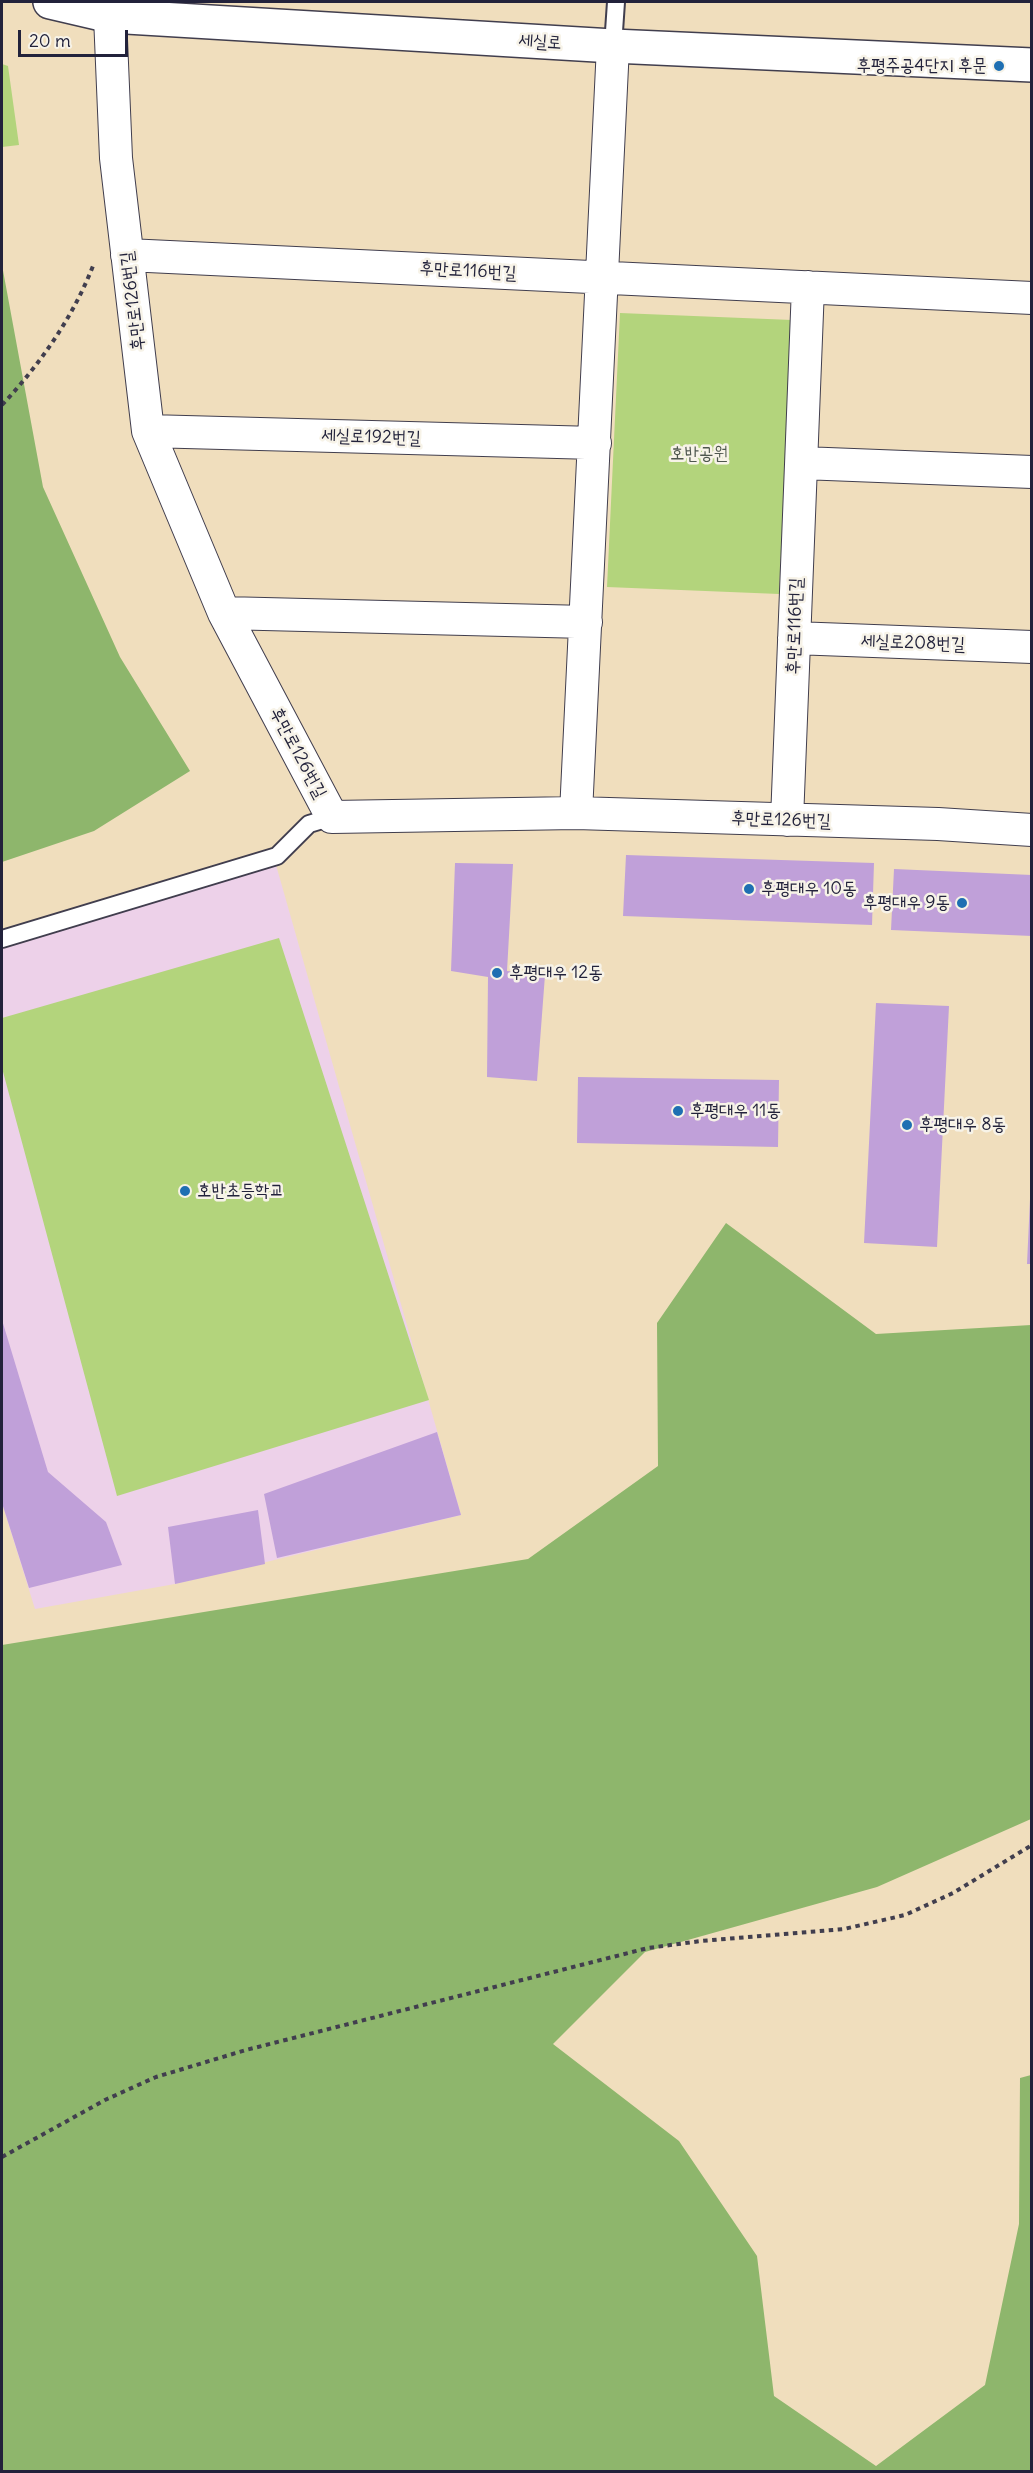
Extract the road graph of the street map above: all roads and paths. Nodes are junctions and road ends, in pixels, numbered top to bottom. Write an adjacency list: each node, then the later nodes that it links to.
1 (50, 2): 3 (street, 세실로)
2 (616, 2): 4 (lane)
3 (110, 16): 4 (street, 세실로); 6 (street, 후만로126번길)
4 (613, 46): 5 (street, 세실로); 8 (street)
5 (1032, 65)
6 (127, 255): 8 (street, 후만로116번길); 12 (street, 후만로126번길)
7 (95, 263): 11 (path)
8 (602, 277): 9 (street, 후만로116번길); 13 (street)
9 (808, 287): 10 (street, 후만로116번길); 14 (street, 후만로116번길)
10 (1032, 298)
11 (2, 405)
12 (148, 431): 13 (street, 세실로192번길); 16 (street, 후만로126번길)
13 (595, 443): 17 (street)
14 (802, 463): 15 (street); 18 (street, 후만로116번길)
15 (1032, 472)
16 (224, 614): 17 (street); 21 (street, 후만로126번길)
17 (586, 622): 20 (street)
18 (794, 638): 19 (street, 세실로208번길); 22 (street, 후만로116번길)
19 (1032, 647)
20 (576, 813): 21 (street, 후만로126번길); 22 (street, 후만로126번길)
21 (332, 818): 24 (lane)
22 (787, 820): 23 (street, 후만로126번길)
23 (1032, 830)
24 (2, 939)
25 (1032, 1845): 26 (path)
26 (2, 2157)

